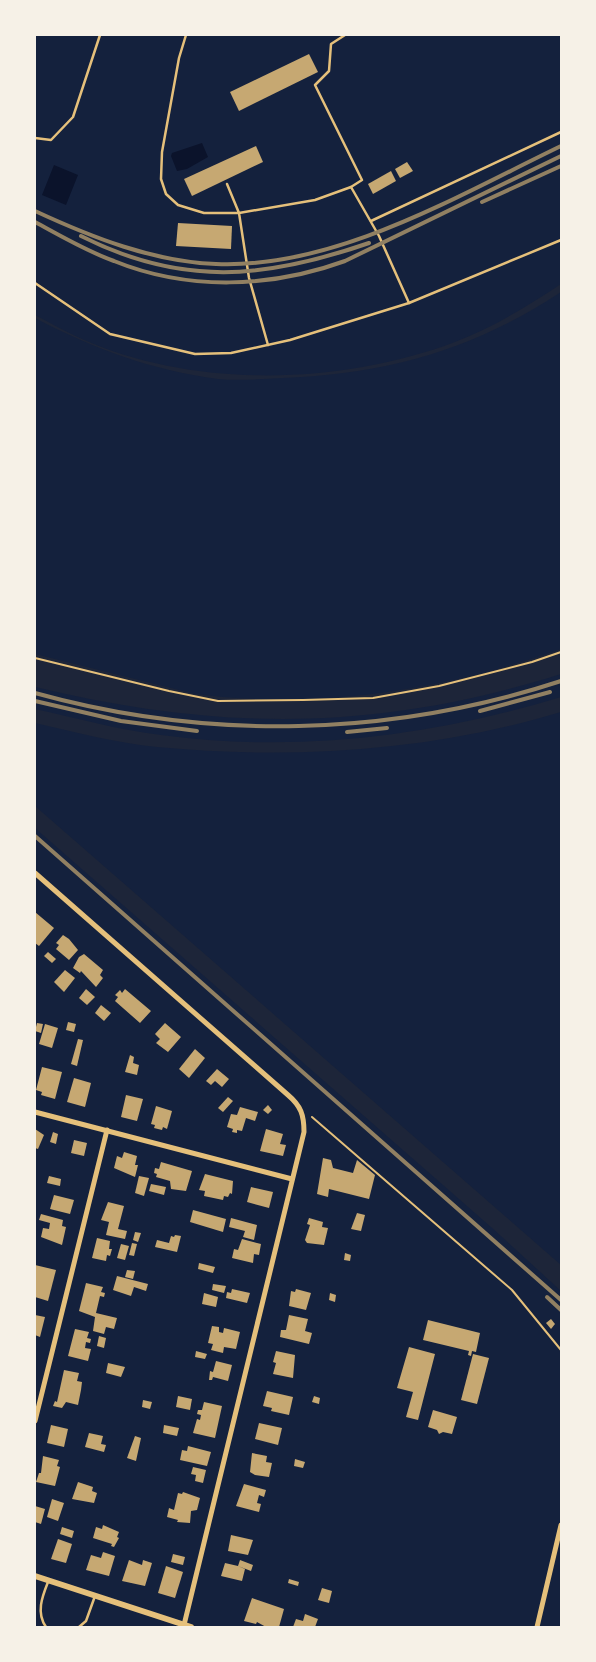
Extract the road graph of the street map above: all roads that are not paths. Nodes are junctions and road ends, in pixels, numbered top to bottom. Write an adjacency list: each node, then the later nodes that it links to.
1 (100, 35): 5 (lane)
2 (186, 35): 8 (lane)
3 (345, 35): 7 (lane)
4 (561, 132): 9 (lane)
5 (35, 138)
6 (227, 184): 8 (lane)
7 (351, 187): 8 (lane); 9 (lane)
8 (239, 213): 13 (lane)
9 (371, 222): 12 (lane)
10 (561, 240): 12 (lane)
11 (35, 283): 13 (lane)
12 (409, 303): 13 (lane)
13 (268, 345)
14 (35, 873): 17 (street)
15 (35, 1112): 16 (street)
16 (107, 1130): 17 (street); 18 (street)
17 (292, 1179): 25 (street)
18 (35, 1421)
19 (561, 1525): 29 (street)
20 (35, 1576): 21 (street)
21 (48, 1581): 22 (street); 24 (lane)
22 (95, 1596): 25 (street); 27 (lane)
23 (35, 1616): 24 (lane)
24 (41, 1616): 26 (lane)
25 (184, 1624): 28 (street)
26 (46, 1627)
27 (79, 1627)
28 (192, 1627)
29 (537, 1627)

